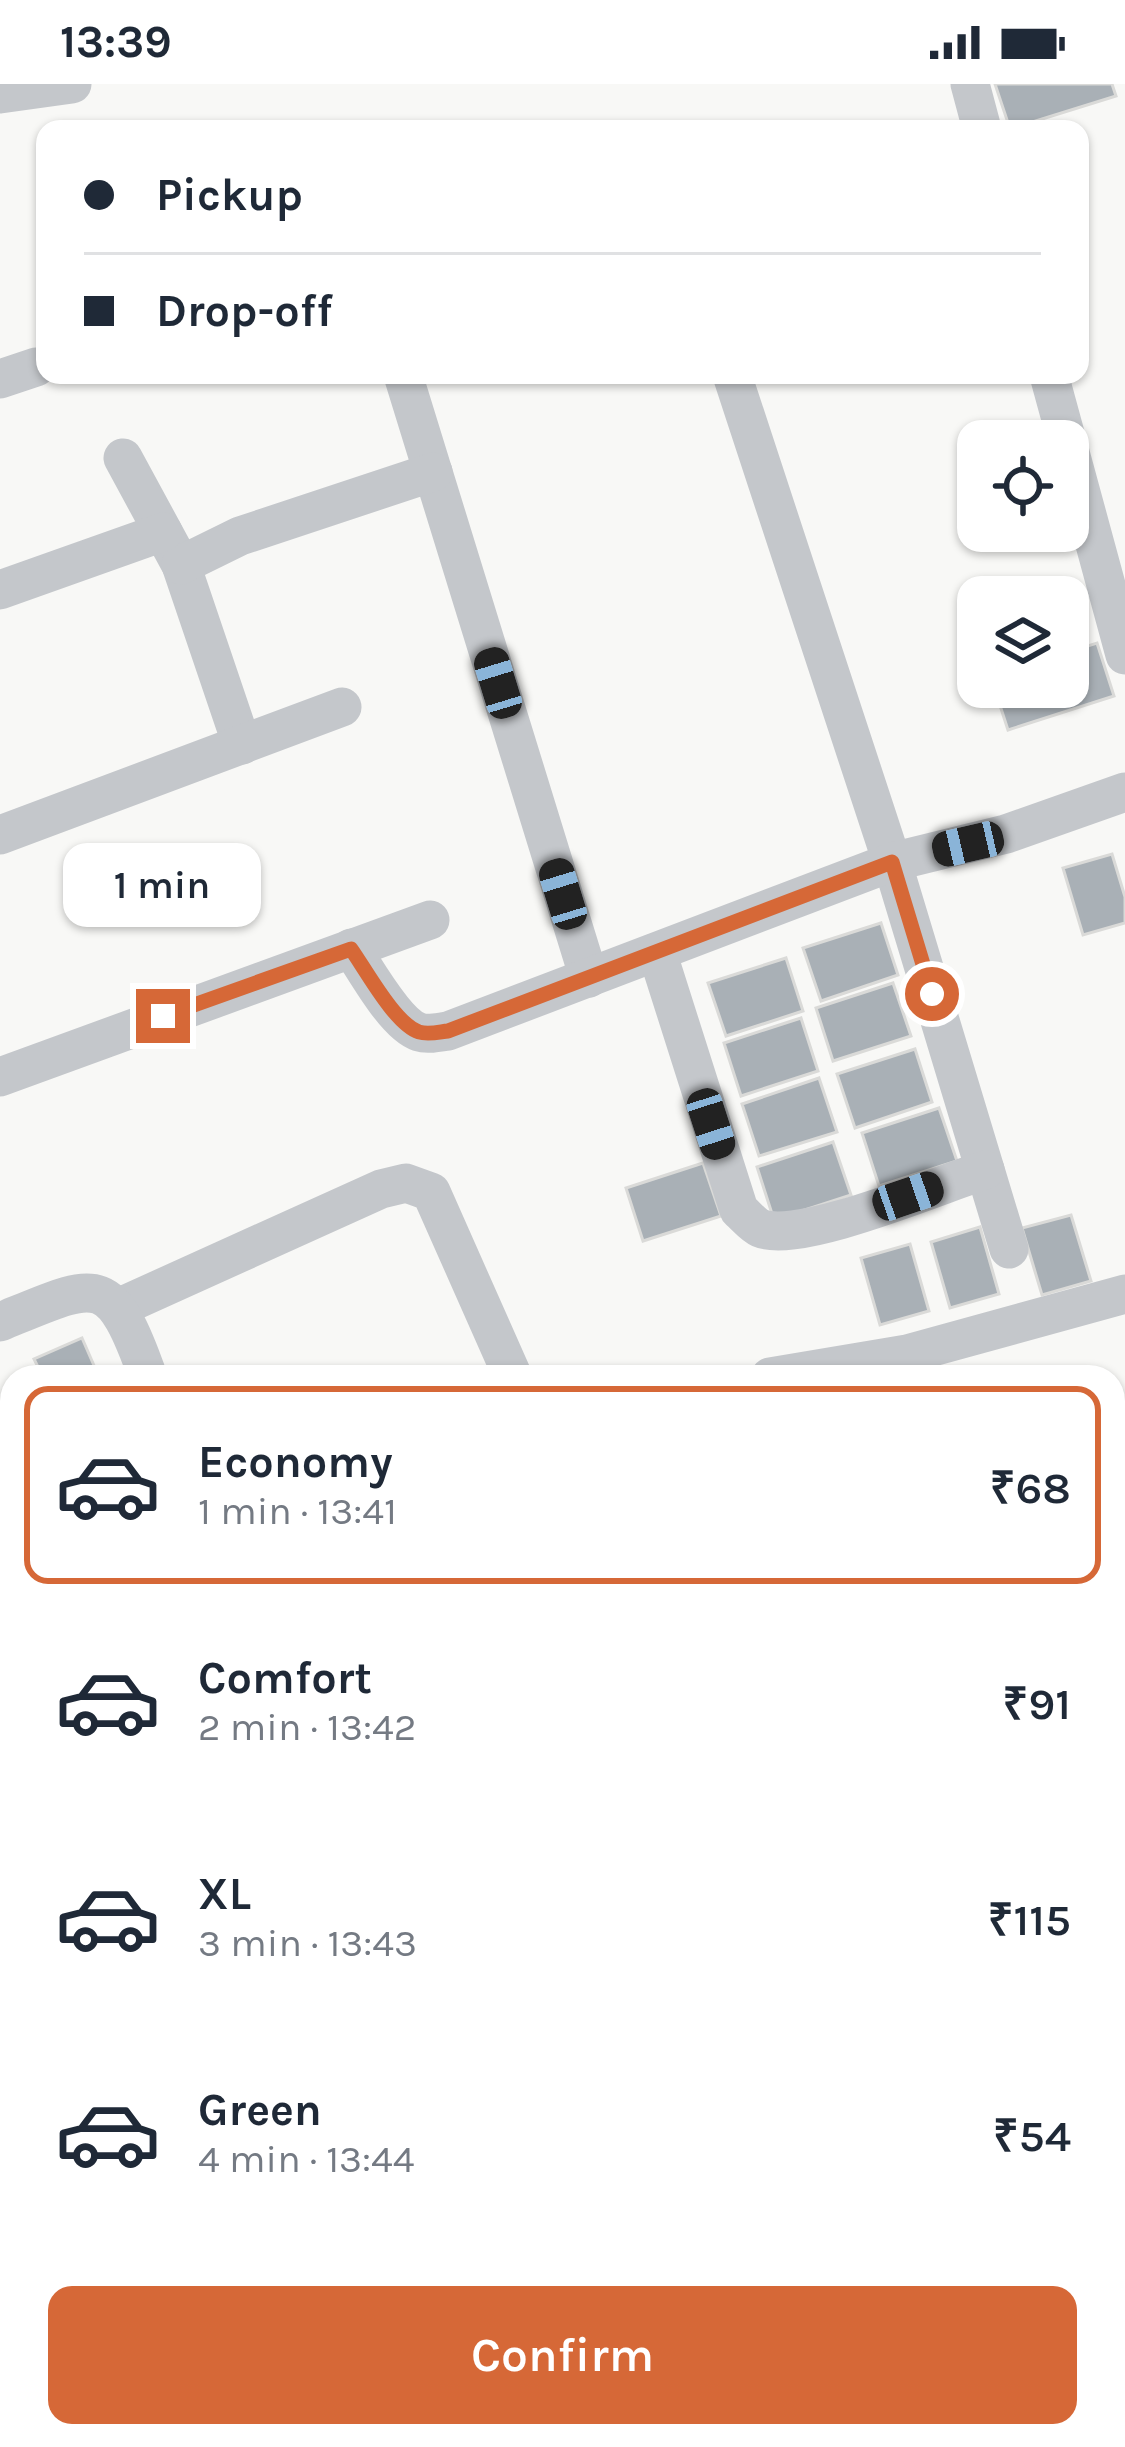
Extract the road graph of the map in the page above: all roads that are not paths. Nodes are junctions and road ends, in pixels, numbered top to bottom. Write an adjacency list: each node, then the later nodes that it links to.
1 (970, 84): 4 (street)
2 (56, 85): 3 (street)
3 (0, 94)
4 (980, 120)
5 (406, 384): 10 (street)
6 (735, 384): 19 (street)
7 (1051, 384): 8 (street)
8 (1061, 420)
9 (123, 458): 12 (street)
10 (433, 472): 12 (street); 23 (street)
11 (1089, 523): 14 (street)
12 (172, 548): 13 (street); 16 (street)
13 (0, 590)
14 (1125, 655)
15 (342, 707): 16 (street)
16 (242, 745): 18 (street)
17 (1125, 792): 19 (street)
18 (0, 836)
19 (892, 862): 22 (street); 25 (street)
20 (430, 920): 21 (street)
21 (351, 949): 23 (street); 24 (street)
22 (657, 952): 23 (street); 25 (street)
23 (589, 978)
24 (0, 1076)
25 (985, 1170): 26 (street)
26 (1009, 1250)
27 (1125, 1294): 32 (street)
28 (120, 1307): 29 (street); 30 (street); 31 (street)
29 (0, 1322)
30 (143, 1365)
31 (508, 1365)
32 (841, 1365)

